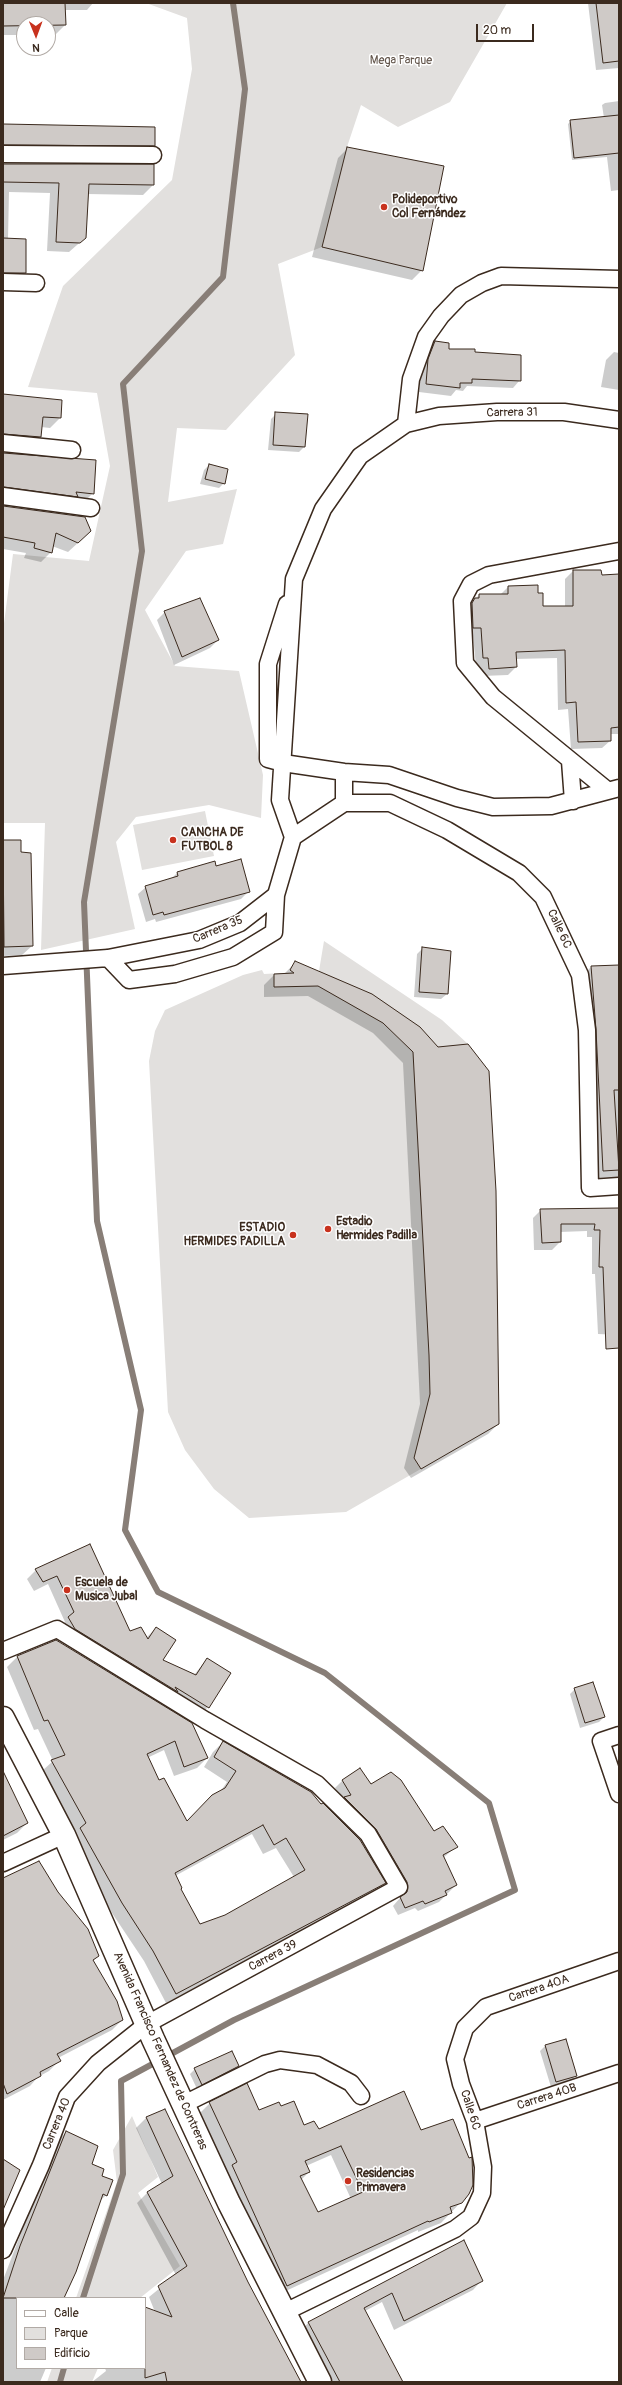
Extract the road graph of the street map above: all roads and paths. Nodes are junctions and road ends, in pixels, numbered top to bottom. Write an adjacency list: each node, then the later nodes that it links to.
1 (3, 154): 2 (street)
2 (153, 156)
3 (619, 279): 7 (street)
4 (3, 282): 5 (street)
5 (36, 283)
6 (619, 420): 7 (street, Carrera 31)
7 (406, 424): 14 (street)
8 (3, 443): 9 (street)
9 (72, 450)
10 (3, 496): 11 (street)
11 (91, 508)
12 (619, 550): 13 (street)
13 (570, 761): 16 (street); 17 (street)
14 (283, 763): 15 (street); 19 (street)
15 (344, 772): 17 (street); 18 (street)
16 (613, 789): 17 (street)
17 (573, 801)
18 (344, 803): 19 (street); 23 (street, Calle 6C)
19 (293, 837): 20 (street)
20 (276, 895): 21 (street, Carrera 35); 21 (street)
21 (101, 959): 22 (street, Carrera 35)
22 (3, 966)
23 (619, 1186)
24 (3, 1651): 32 (street, Carrera 39)
25 (3, 1718): 28 (main road, Avenida Francisco Fernandez de Contreras)
26 (619, 1735): 27 (street)
27 (619, 1794)
28 (64, 1835): 29 (street); 32 (main road, Avenida Francisco Fernandez de Contreras)
29 (3, 1863)
30 (619, 1961): 31 (street, Carrera 40A)
31 (465, 2028): 36 (street, Calle 6C)
32 (150, 2032): 35 (main road, Avenida Francisco Fernandez de Contreras); 37 (street, Carrera 40)
33 (619, 2073): 36 (street, Carrera 40B)
34 (361, 2096): 35 (street)
35 (184, 2104): 38 (main road, Avenida Francisco Fernandez de Contreras)
36 (475, 2121): 38 (street, Calle 6C)
37 (3, 2250)
38 (285, 2312): 39 (main road, Avenida Francisco Fernandez de Contreras)
39 (320, 2382)

